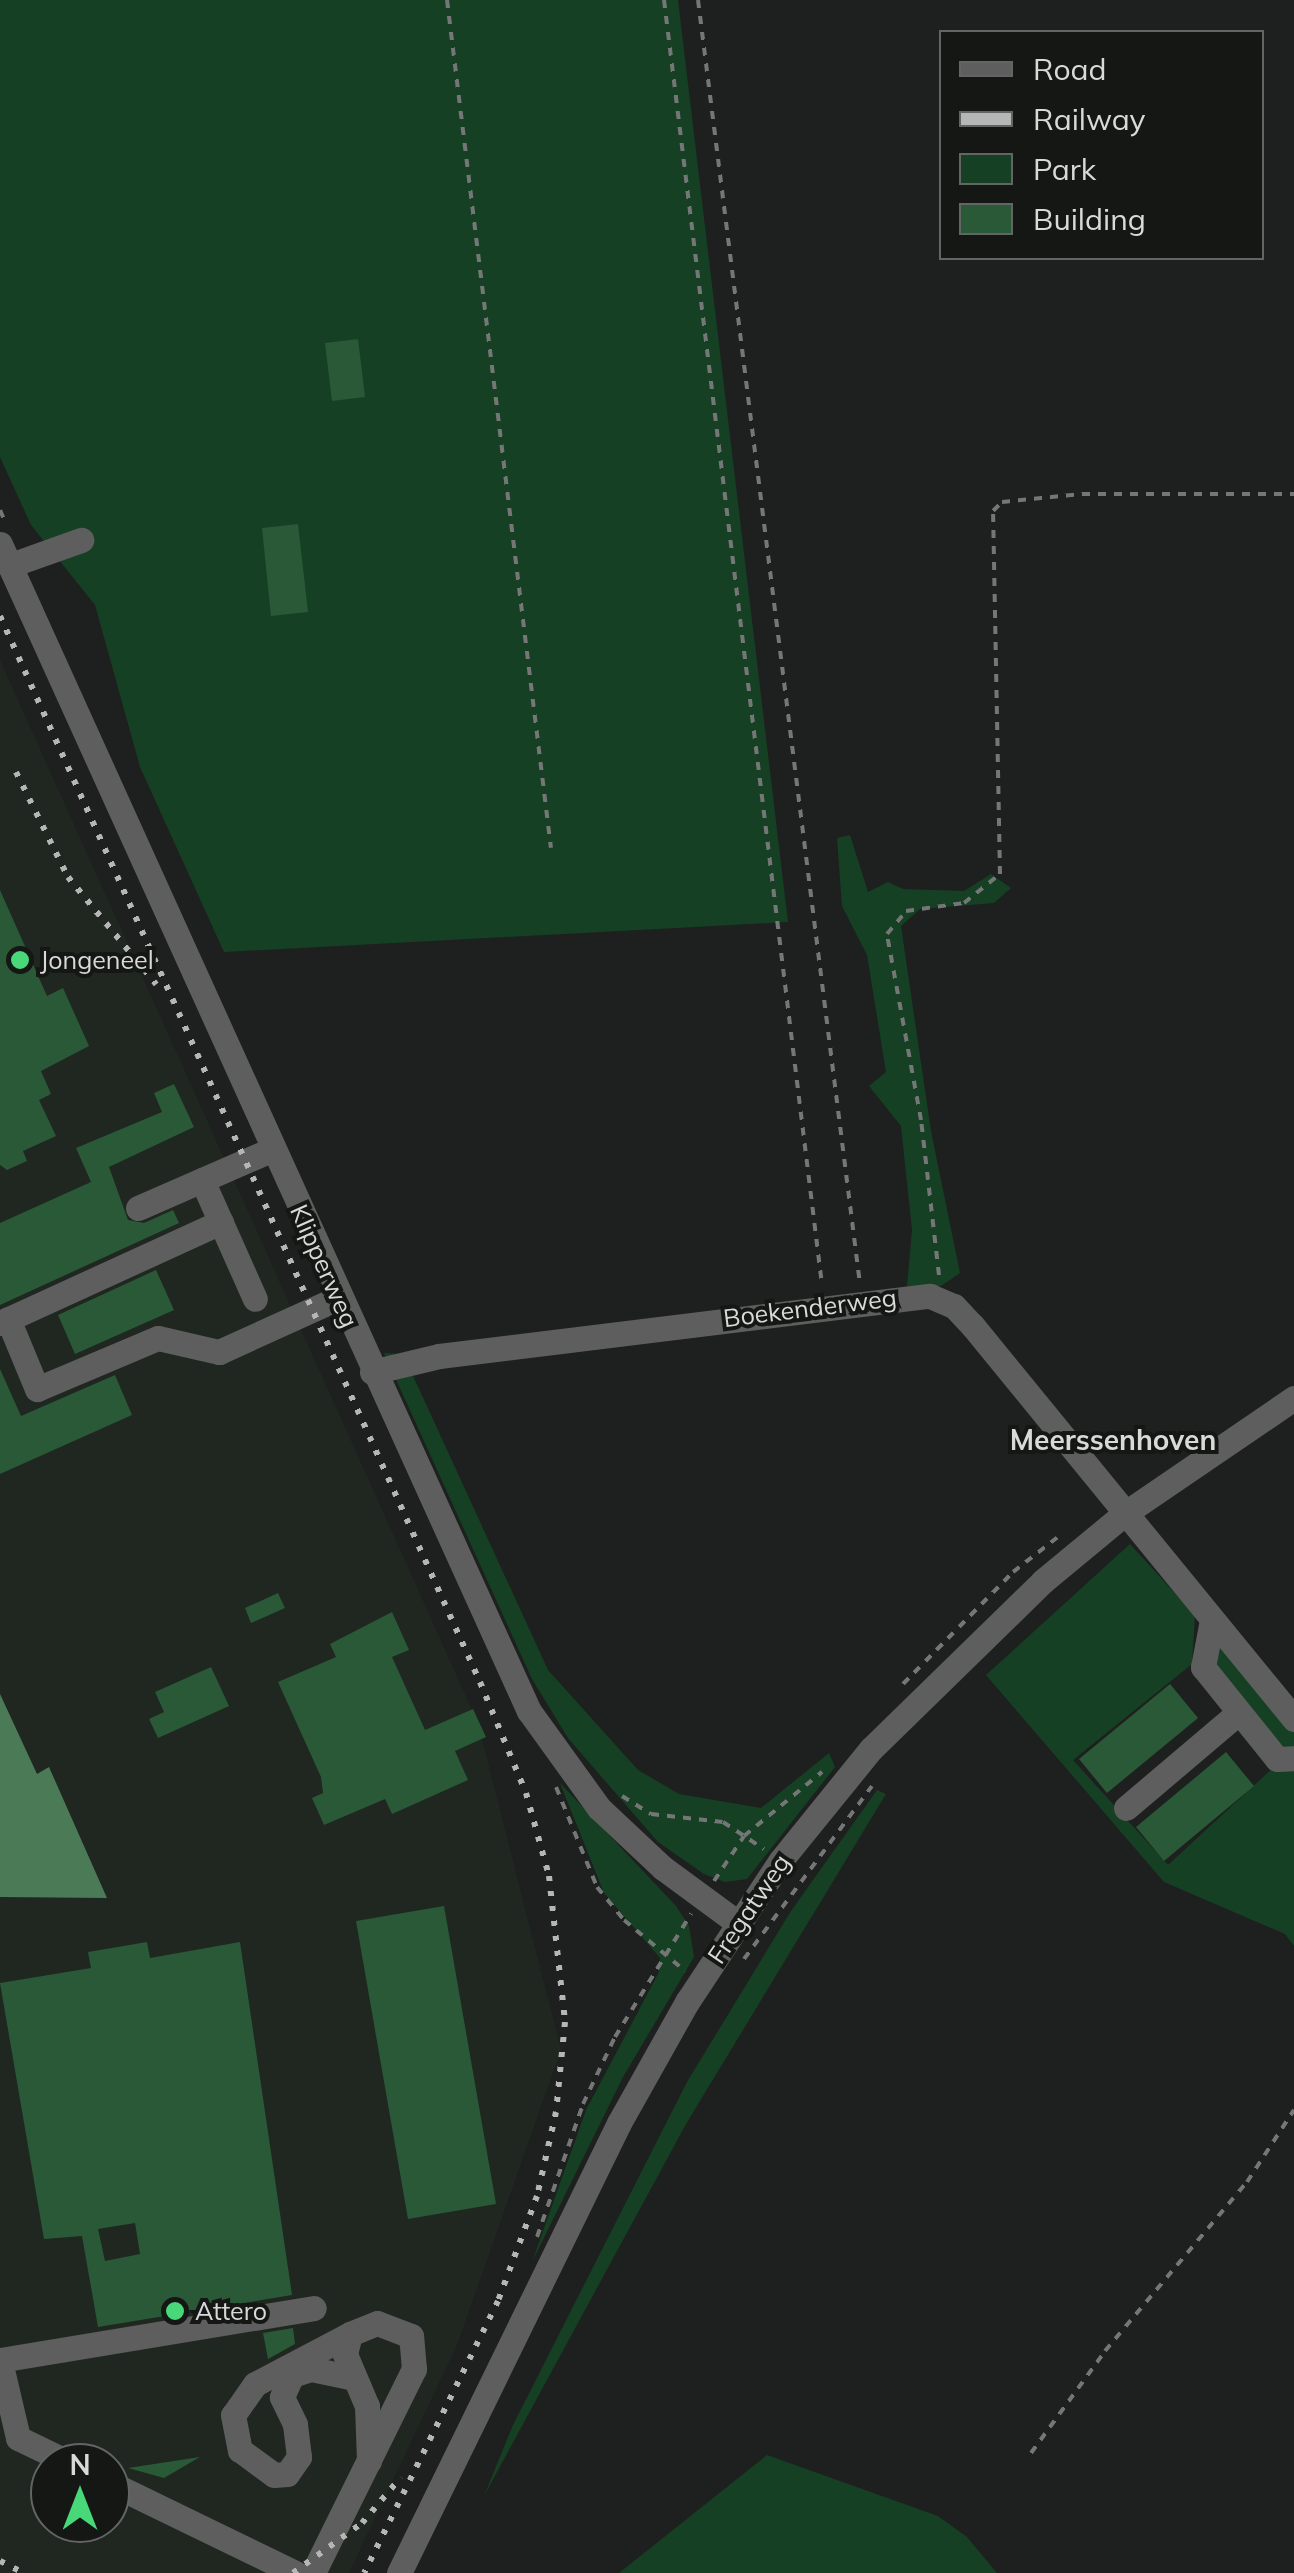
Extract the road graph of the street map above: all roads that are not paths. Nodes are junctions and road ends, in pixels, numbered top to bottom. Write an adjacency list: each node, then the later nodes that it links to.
1 (81, 540): 3 (street)
2 (0, 544): 4 (street, Klipperweg)
3 (22, 560)
4 (271, 1150): 5 (street); 8 (street, Klipperweg)
5 (202, 1180): 6 (street); 7 (street)
6 (138, 1208)
7 (221, 1222): 9 (street); 10 (street)
8 (338, 1298): 10 (street); 11 (street, Klipperweg)
9 (255, 1300)
10 (4, 1321)
11 (372, 1372): 13 (street, Boekenderweg); 19 (street, Klipperweg)
12 (1294, 1398): 13 (street, Fregatweg)
13 (1124, 1514): 14 (street); 19 (street, Fregatweg)
14 (1212, 1620): 15 (street); 16 (street)
15 (1238, 1712): 17 (street); 18 (street)
16 (1294, 1719)
17 (1294, 1758)
18 (1126, 1808)
19 (738, 1923): 29 (street, Fregatweg)
20 (314, 2308): 22 (street)
21 (350, 2334): 23 (street); 23 (street); 25 (street)
22 (0, 2360): 24 (street)
23 (354, 2378): 25 (street)
24 (30, 2444)
25 (369, 2461): 28 (street)
26 (130, 2492): 27 (street)
27 (295, 2573)
28 (313, 2573)
29 (399, 2573)

